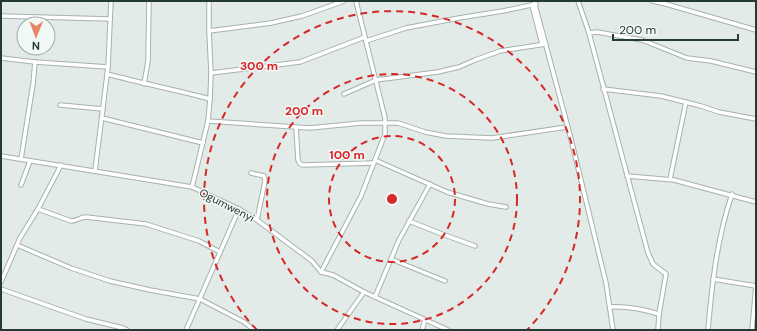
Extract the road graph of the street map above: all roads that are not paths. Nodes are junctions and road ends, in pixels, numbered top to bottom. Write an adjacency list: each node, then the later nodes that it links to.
1 (111, 1): 10 (street)
2 (149, 1): 24 (street)
3 (209, 1): 12 (street)
4 (344, 1): 12 (street)
5 (356, 1): 14 (street)
6 (578, 1): 13 (street)
7 (652, 1): 11 (street)
8 (534, 3): 15 (street); 16 (street)
9 (1, 16): 10 (street)
10 (110, 19): 19 (street)
11 (756, 30)
12 (208, 31): 21 (street)
13 (589, 33): 20 (street); 25 (street)
14 (365, 37): 15 (street); 21 (street)
15 (366, 42): 23 (street)
16 (544, 44): 23 (street); 36 (street)
17 (1, 58): 18 (street)
18 (35, 62): 19 (street); 39 (street)
19 (108, 67): 22 (street)
20 (756, 72)
21 (211, 73): 27 (street)
22 (107, 74): 24 (street); 30 (street)
23 (376, 80): 26 (street); 34 (street)
24 (144, 84): 27 (street)
25 (603, 89): 28 (street); 45 (street)
26 (344, 94)
27 (210, 99): 33 (street)
28 (686, 102): 32 (street); 46 (street)
29 (60, 105): 30 (street)
30 (103, 109): 31 (street)
31 (102, 118): 37 (street); 43 (street)
32 (756, 119)
33 (208, 122): 35 (street); 37 (street)
34 (386, 123): 35 (street); 36 (street); 41 (street)
35 (296, 127): 41 (street)
36 (567, 127): 70 (street)
37 (203, 142): 49 (street)
38 (1, 156): 39 (street, Ogumwenyi)
39 (21, 159): 40 (street, Ogumwenyi)
40 (30, 161): 42 (street, Ogumwenyi); 48 (street)
41 (374, 162): 47 (street); 61 (street)
42 (61, 165): 43 (street, Ogumwenyi); 54 (street)
43 (95, 171): 49 (street, Ogumwenyi)
44 (251, 173): 55 (street)
45 (627, 176): 46 (street); 71 (street)
46 (670, 179): 50 (street)
47 (430, 184): 52 (street); 56 (street)
48 (21, 185)
49 (192, 187): 53 (street, Ogumwenyi)
50 (732, 194): 51 (street); 62 (street)
51 (756, 200)
52 (506, 207)
53 (239, 209): 55 (street, Ogumwenyi); 59 (street)
54 (38, 210): 57 (street); 59 (street)
55 (257, 220): 61 (street, Ogumwenyi)
56 (409, 220): 58 (street); 60 (street)
57 (17, 245): 64 (street); 69 (street)
58 (475, 246)
59 (220, 252): 69 (street)
60 (391, 259): 63 (street); 68 (street)
61 (321, 272): 67 (street, Ogumwenyi)
62 (712, 279): 65 (street); 81 (street)
63 (445, 281)
64 (1, 282)
65 (756, 285): 82 (street)
66 (1, 288): 73 (street)
67 (364, 292): 68 (street, Ogumwenyi); 76 (street)
68 (375, 297): 72 (street, Ogumwenyi)
69 (200, 299): 74 (street); 75 (street)
70 (610, 307): 71 (street); 79 (street)
71 (659, 314): 80 (street)
72 (425, 320): 77 (street); 78 (street, Ogumwenyi)
73 (128, 330)
74 (186, 330)
75 (254, 330)
76 (337, 330)
77 (422, 330)
78 (448, 330)
79 (613, 330)
80 (658, 330)
81 (708, 330)
82 (752, 330)

